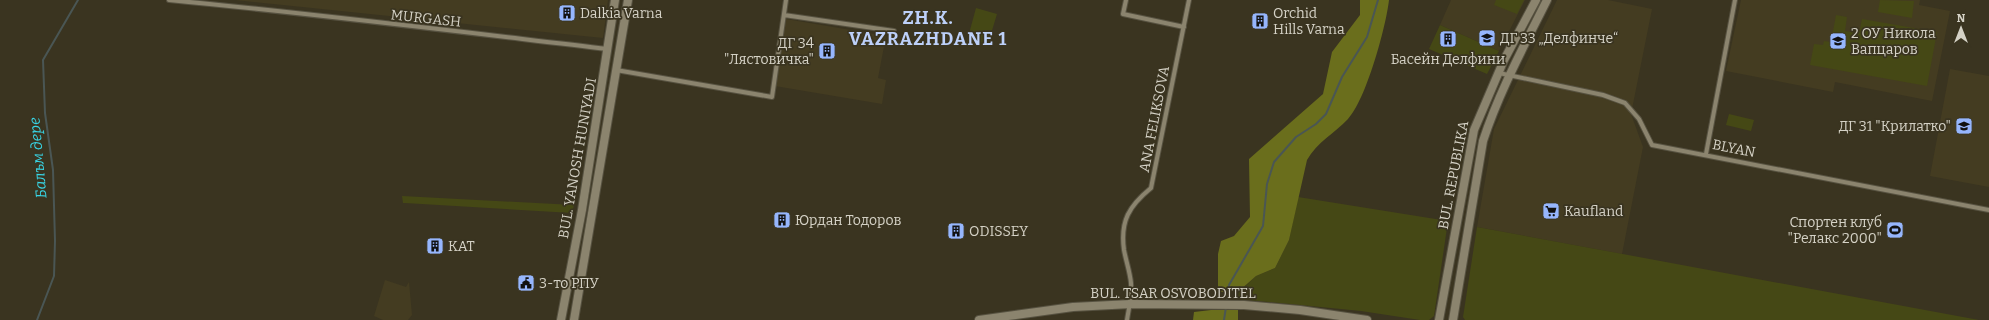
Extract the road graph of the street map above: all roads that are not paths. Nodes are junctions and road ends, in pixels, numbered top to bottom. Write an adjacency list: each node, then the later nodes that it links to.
1 (169, 0): 13 (street, MURGASH)
2 (615, 0): 13 (street, BUL. YANOSH HUNIYADI)
3 (628, 0): 14 (street, BUL. YANOSH HUNIYADI)
4 (786, 0): 10 (street)
5 (1126, 0): 11 (street)
6 (1189, 0): 11 (street, ANA FELIKSOVA)
7 (1536, 0): 15 (street, BUL. REPUBLIKA)
8 (1548, 0): 16 (street, BUL. REPUBLIKA)
9 (1735, 0): 17 (street)
10 (784, 15): 12 (street); 14 (street)
11 (1184, 27): 19 (street, ANA FELIKSOVA)
12 (894, 31)
13 (608, 49): 20 (street, BUL. YANOSH HUNIYADI)
14 (616, 70): 21 (street, BUL. YANOSH HUNIYADI)
15 (1498, 72): 16 (street, BLYAN); 25 (street, BUL. REPUBLIKA)
16 (1509, 76): 17 (street, BLYAN); 26 (street, BUL. REPUBLIKA)
17 (1706, 154): 18 (street, BLYAN)
18 (1989, 210)
19 (1131, 304): 22 (street, BUL. TSAR OSVOBODITEL); 23 (street, ANA FELIKSOVA); 24 (street, BUL. TSAR OSVOBODITEL)
20 (561, 320)
21 (574, 320)
22 (979, 320)
23 (1127, 320)
24 (1366, 320)
25 (1440, 320)
26 (1454, 320)

